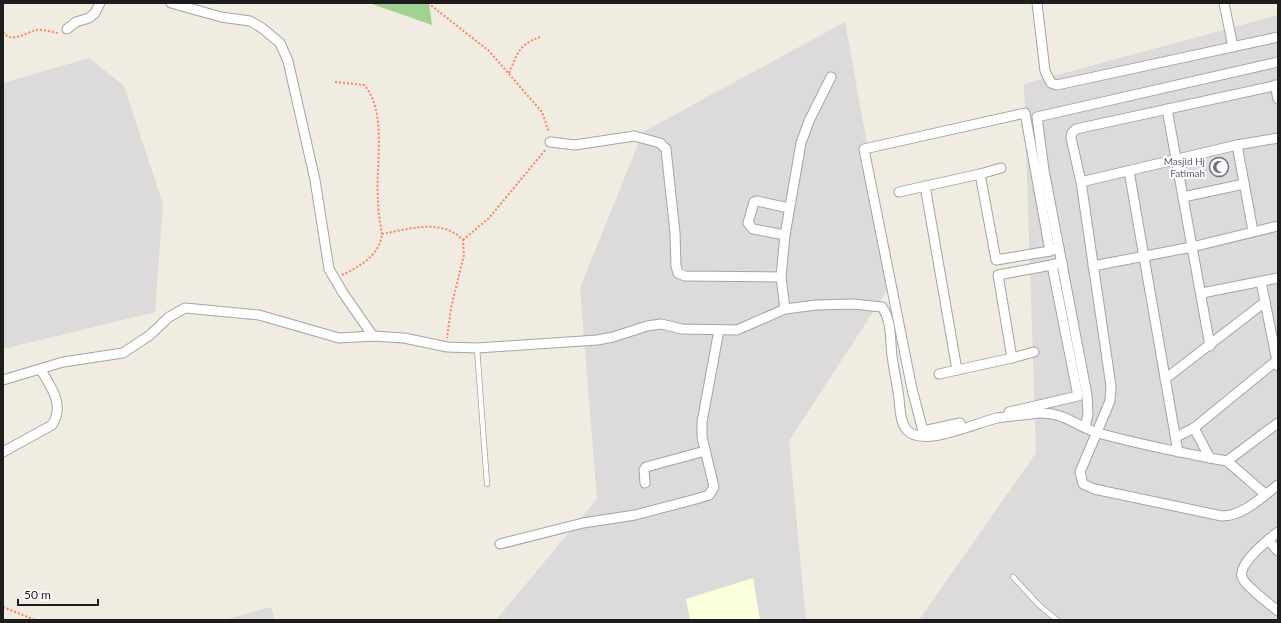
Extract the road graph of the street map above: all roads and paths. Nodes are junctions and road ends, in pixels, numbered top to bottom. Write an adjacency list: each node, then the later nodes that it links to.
1 (100, 3): 6 (street)
2 (171, 3): 48 (street)
3 (428, 3): 12 (path)
4 (1037, 3): 10 (street)
5 (1224, 3): 10 (street)
6 (63, 31): 7 (path)
7 (3, 32)
8 (540, 37): 12 (path)
9 (1278, 37): 10 (street)
10 (1233, 47)
11 (1278, 62): 37 (street)
12 (509, 72): 19 (path)
13 (831, 77): 30 (street)
14 (335, 82): 33 (path)
15 (1277, 85): 16 (street); 17 (street)
16 (1278, 99)
17 (1167, 109): 21 (street); 25 (street)
18 (1278, 138): 20 (street)
19 (550, 142): 35 (path); 46 (street)
20 (1237, 145): 21 (street); 26 (street)
21 (1176, 159): 23 (street); 29 (street)
22 (1001, 168): 24 (street)
23 (1129, 171): 25 (street); 39 (street)
24 (980, 174): 27 (street); 40 (street)
25 (1080, 182): 43 (street)
26 (1244, 184): 29 (street); 32 (street)
27 (925, 186): 28 (street); 62 (street)
28 (899, 192)
29 (1183, 197): 36 (street)
30 (789, 208): 34 (street); 34 (street)
31 (1278, 226): 32 (street)
32 (1253, 231): 36 (street)
33 (382, 234): 35 (path); 48 (path)
34 (785, 235): 46 (street)
35 (463, 240): 56 (path)
36 (1192, 247): 39 (street); 50 (street)
37 (1055, 250): 38 (street); 41 (street); 42 (street)
38 (1039, 253): 40 (street); 44 (street)
39 (1144, 257): 43 (street); 65 (street)
40 (996, 260): 45 (street)
41 (1062, 262): 42 (street); 67 (street)
42 (1052, 265): 44 (street)
43 (1093, 266): 69 (street)
44 (1042, 267): 45 (street)
45 (998, 275): 59 (street)
46 (781, 277): 52 (street)
47 (1278, 278): 49 (street)
48 (334, 279): 54 (street)
49 (1261, 282): 50 (street); 51 (street)
50 (1202, 293): 55 (street)
51 (1265, 302): 55 (street); 60 (street)
52 (785, 309): 53 (street); 67 (street)
53 (719, 330): 57 (street); 72 (street)
54 (373, 336): 56 (street); 61 (street)
55 (1210, 346): 65 (street)
56 (447, 347): 57 (street)
57 (477, 348): 77 (lane)
58 (1034, 352): 59 (street)
59 (1012, 358): 62 (street)
60 (1277, 364): 68 (street)
61 (41, 370): 64 (street); 71 (street)
62 (957, 370): 63 (street)
63 (939, 374)
64 (3, 378)
65 (1165, 380): 70 (street)
66 (1278, 423): 75 (street)
67 (1084, 427): 69 (street)
68 (1194, 428): 70 (street); 74 (street)
69 (1096, 432): 73 (street); 79 (street)
70 (1176, 437): 73 (street)
71 (3, 452)
72 (705, 452): 76 (street); 82 (street)
73 (1178, 452): 74 (street)
74 (1210, 458): 75 (street)
75 (1227, 461): 79 (street)
76 (645, 482)
77 (487, 484)
78 (1278, 485): 79 (street)
79 (1265, 494)
80 (1278, 532): 81 (street)
81 (1268, 540): 83 (street); 86 (street)
82 (500, 544)
83 (1278, 552)
84 (1013, 577): 88 (lane)
85 (3, 606): 87 (path)
86 (1278, 611)
87 (34, 620)
88 (1057, 620)

